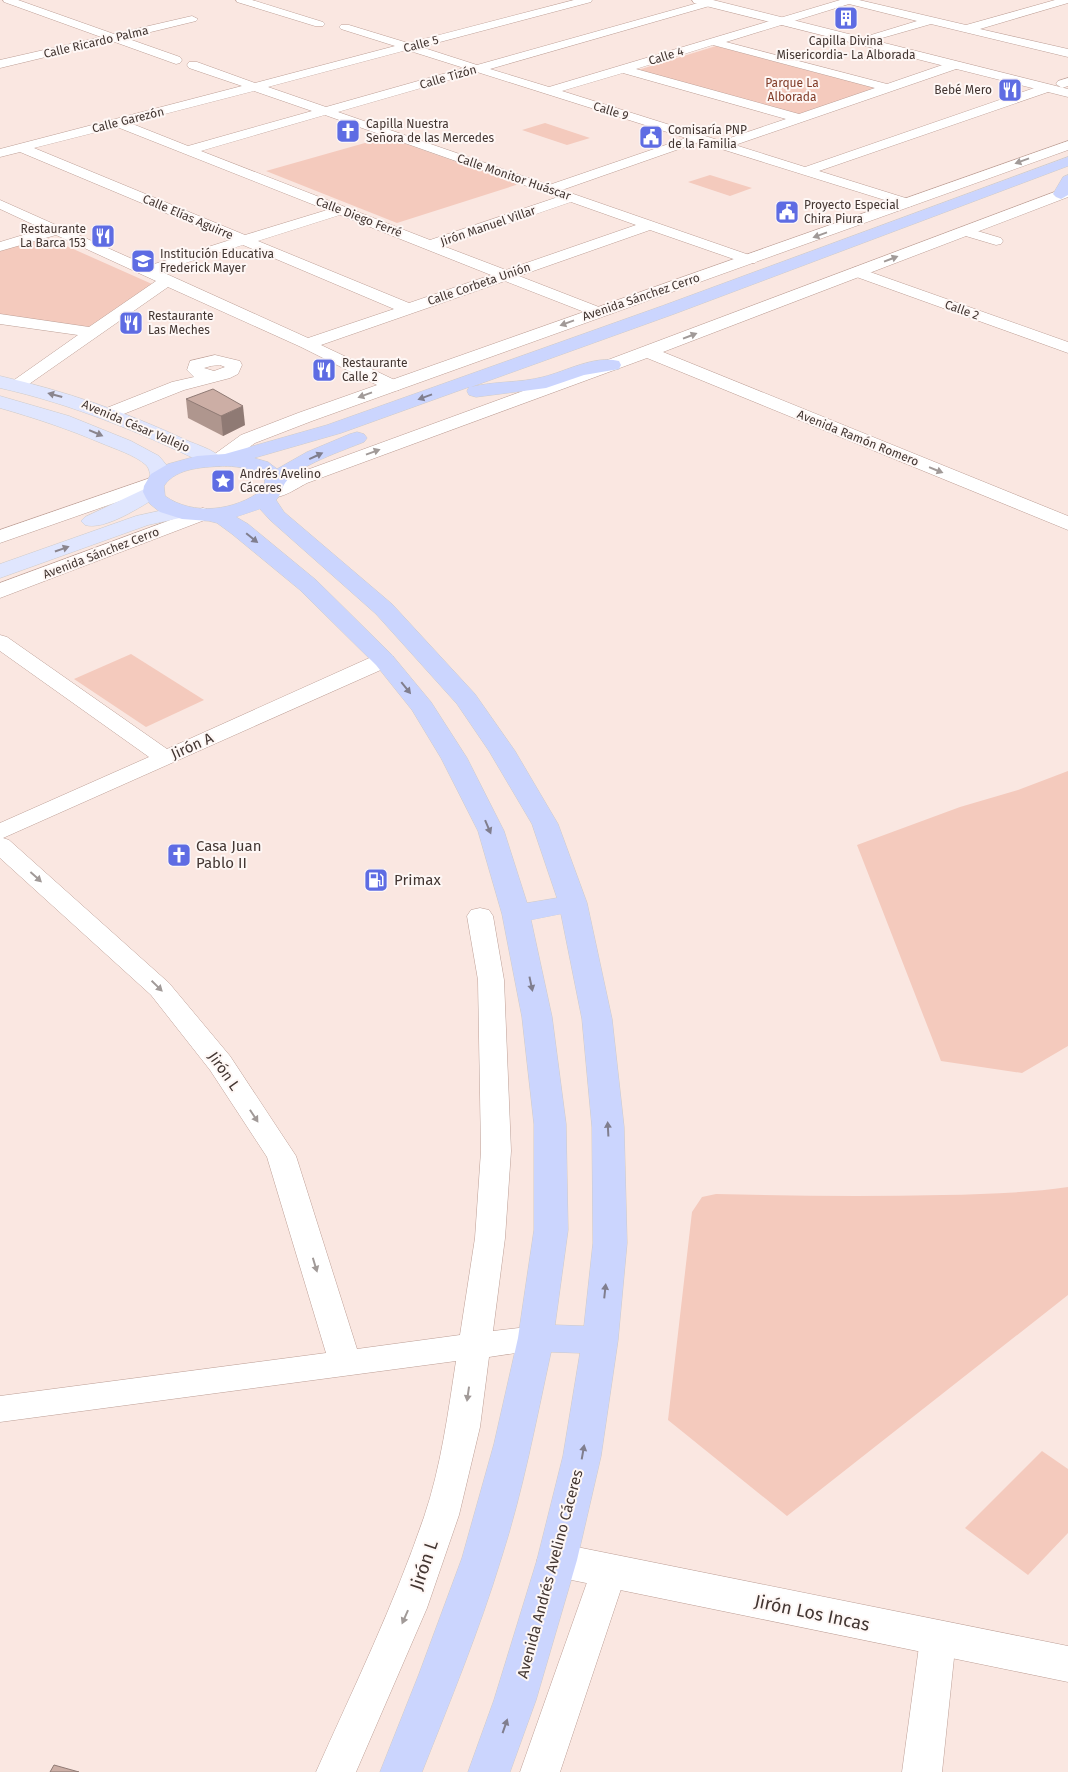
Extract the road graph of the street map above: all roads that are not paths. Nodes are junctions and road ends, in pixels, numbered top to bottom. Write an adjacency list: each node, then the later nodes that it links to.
1 (8, 0): 19 (street)
2 (240, 0): 10 (street)
3 (288, 0): 10 (street)
4 (587, 0): 23 (street, Calle 5)
5 (727, 0): 11 (main road)
6 (851, 0): 11 (street, Calle 4); 13 (street)
7 (1067, 0): 9 (street)
8 (703, 1): 14 (main road); 33 (street, Calle Tizón)
9 (1039, 4): 17 (street)
10 (261, 6): 15 (street)
11 (795, 17): 14 (street, Calle 4); 18 (main road)
12 (192, 19): 19 (street, Calle Ricardo Palma)
13 (931, 20): 17 (street); 18 (street)
14 (782, 21): 21 (street, Calle 4); 27 (main road)
15 (319, 24)
16 (345, 27): 23 (street, Calle 9)
17 (966, 28): 22 (street)
18 (875, 37): 25 (main road)
19 (114, 38): 28 (street, Calle Ricardo Palma); 29 (street)
20 (1068, 38): 22 (street)
21 (714, 42): 34 (street, Calle 4); 37 (street)
22 (1042, 46): 26 (street)
23 (408, 47): 33 (street, Calle 9); 36 (street, Calle 5)
24 (0, 53): 28 (street)
25 (939, 53): 27 (main road); 35 (main road)
26 (1068, 53)
27 (925, 58): 31 (main road)
28 (19, 60): 30 (street, Calle Ricardo Palma)
29 (176, 60)
30 (0, 64)
31 (954, 65): 37 (street); 38 (main road)
32 (193, 66): 36 (street, Calle Monitor Huáscar)
33 (477, 68): 39 (street, Calle 9); 40 (street, Calle Tizón)
34 (624, 69): 39 (street, Calle 4); 41 (street)
35 (1066, 86): 38 (main road)
36 (256, 88): 40 (street, Calle Monitor Huáscar); 42 (street, Calle Garezón)
37 (888, 88): 41 (street)
38 (1047, 88): 50 (street)
39 (549, 91): 43 (street, Calle 9)
40 (325, 112): 47 (street, Calle Tizón); 53 (street, Calle Monitor Huáscar)
41 (798, 118): 44 (street)
42 (119, 123): 46 (street, Calle Garezón); 47 (street, Calle Diego Ferré)
43 (699, 138): 44 (street, Calle 9); 53 (street)
44 (721, 145): 50 (street, Calle 9)
45 (1068, 145): 55 (main road, Avenida Sánchez Cerro, one-way to 55)
46 (22, 148): 48 (street, Calle Garezón); 63 (street, Calle Elías Aguirre)
47 (188, 150): 59 (street, Calle Diego Ferré)
48 (0, 153)
49 (1068, 161): 52 (highway, Avenida Sánchez Cerro)
50 (805, 171): 57 (street, Calle 9)
51 (1068, 172): 85 (highway)
52 (1013, 181): 55 (highway); 74 (highway, Avenida Sánchez Cerro)
53 (550, 189): 56 (street, Calle Monitor Huáscar)
54 (1066, 189): 62 (main road)
55 (930, 195): 57 (main road, Avenida Sánchez Cerro)
56 (573, 197): 60 (street, Calle Monitor Huáscar); 65 (street, Jirón Manuel Villar)
57 (907, 203): 67 (main road, Avenida Sánchez Cerro, one-way to 67)
58 (0, 204): 61 (street)
59 (342, 210): 63 (street); 65 (street, Calle Diego Ferré)
60 (651, 225): 67 (street, Calle Monitor Huáscar); 71 (street, Calle Corbeta Unión)
61 (56, 230): 66 (street); 69 (street)
62 (964, 231): 64 (street); 70 (main road, one-way to 62)
63 (245, 240): 69 (street); 73 (street, Calle Elías Aguirre)
64 (996, 241)
65 (431, 245): 71 (street, Calle Diego Ferré)
66 (0, 247)
67 (750, 260): 68 (main road, Avenida Sánchez Cerro)
68 (733, 266): 74 (highway); 75 (main road, Avenida Sánchez Cerro)
69 (146, 271): 72 (street)
70 (856, 272): 79 (street, Calle 2); 80 (main road, one-way to 70)
71 (506, 274): 73 (street, Calle Corbeta Unión); 75 (street, Calle Diego Ferré)
72 (166, 281): 77 (street); 78 (street)
73 (409, 309): 78 (street, Calle Corbeta Unión)
74 (668, 310): 88 (highway, Avenida Sánchez Cerro, one-way to 88)
75 (598, 312): 84 (main road, Avenida Sánchez Cerro, one-way to 84)
76 (0, 319): 77 (street)
77 (93, 332): 83 (street)
78 (307, 344): 84 (street)
79 (1068, 348)
80 (656, 349): 81 (main road); 91 (main road, Avenida Ramón Romero); 93 (main road, Avenida Ramón Romero, one-way to 93)
81 (612, 365): 85 (highway); 90 (main road, one-way to 81)
82 (212, 376): 87 (street)
83 (8, 384): 87 (main road, Avenida César Vallejo, one-way to 83)
84 (393, 386): 88 (main road, Avenida Sánchez Cerro, one-way to 88)
85 (476, 391): 90 (highway, one-way to 85)
86 (0, 402): 89 (main road, Avenida César Vallejo, one-way to 89)
87 (110, 413): 88 (main road, Avenida César Vallejo)
88 (219, 460): 89 (highway); 90 (highway, Avenida Andrés Avelino Cáceres)
89 (156, 483): 92 (highway); 94 (main road); 95 (main road)
90 (270, 491): 92 (highway); 98 (highway, Avenida Andrés Avelino Cáceres)
91 (1068, 508)
92 (198, 514): 96 (main road, Avenida Sánchez Cerro, one-way to 92); 99 (highway, one-way to 99); 100 (main road, Avenida Sánchez Cerro)
93 (1068, 524)
94 (0, 537)
95 (0, 556)
96 (23, 563): 97 (main road, Avenida Sánchez Cerro); 100 (main road)
97 (0, 571)
98 (342, 574): 99 (highway); 106 (highway, Avenida Andrés Avelino Cáceres)
99 (308, 584): 102 (highway)
100 (0, 591)
101 (0, 641): 103 (street)
102 (384, 660): 103 (street, Jirón A); 107 (highway, one-way to 107)
103 (165, 758): 104 (street, Jirón A)
104 (0, 832)
105 (0, 845): 112 (street, Jirón L, one-way to 112)
106 (573, 903): 107 (highway); 110 (highway, Avenida Andrés Avelino Cáceres, one-way to 106)
107 (516, 914): 109 (highway, one-way to 109)
108 (480, 916): 111 (street, Jirón L)
109 (536, 1338): 110 (highway); 111 (street); 119 (highway)
110 (600, 1340): 114 (highway, Avenida Andrés Avelino Cáceres, one-way to 110)
111 (475, 1346): 112 (street); 118 (street, Jirón L, one-way to 118)
112 (346, 1363): 113 (street)
113 (0, 1410)
114 (557, 1560): 115 (main road, Jirón Los Incas); 120 (highway, Avenida Andrés Avelino Cáceres, one-way to 114)
115 (609, 1571): 116 (main road, Jirón Los Incas); 121 (street)
116 (938, 1639): 117 (main road, Jirón Los Incas); 122 (street)
117 (1068, 1664)
118 (336, 1772)
119 (401, 1772)
120 (489, 1772)
121 (540, 1772)
122 (922, 1772)

